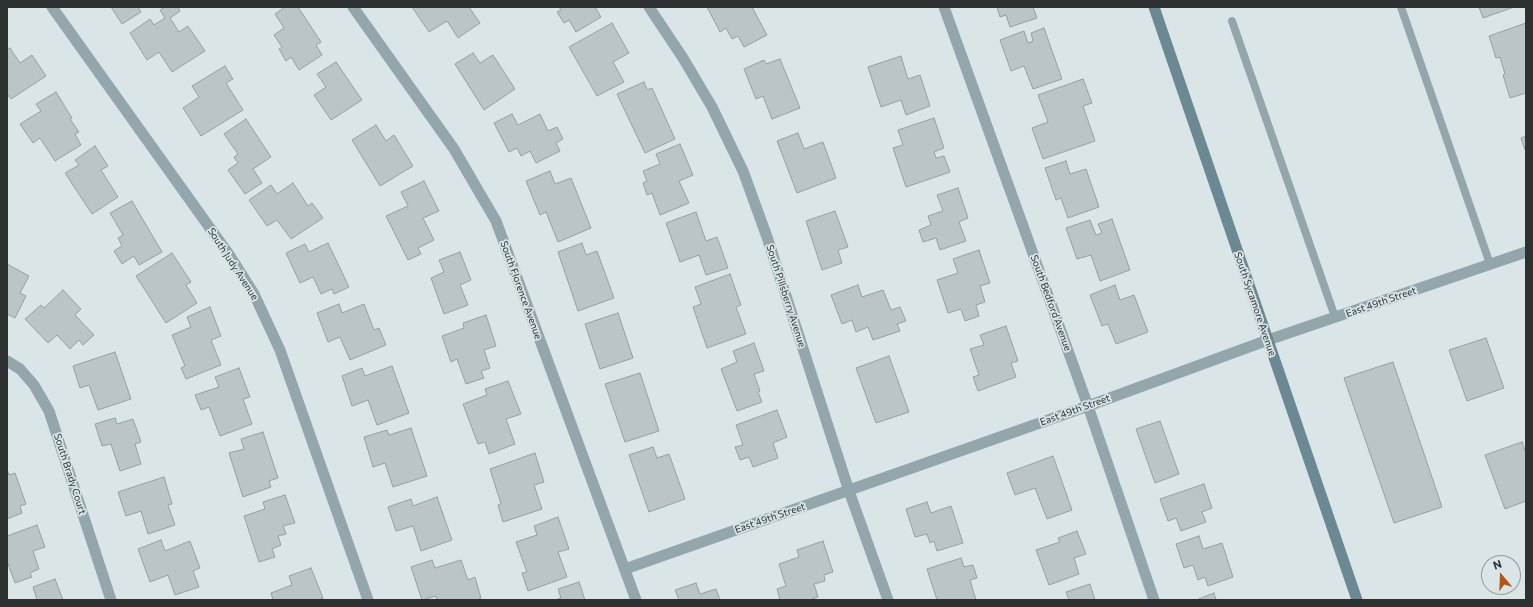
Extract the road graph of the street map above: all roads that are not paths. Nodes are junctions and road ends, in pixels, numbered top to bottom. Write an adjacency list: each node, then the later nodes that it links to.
1 (52, 7): 17 (street, South Judy Avenue)
2 (353, 7): 15 (street, South Florence Avenue)
3 (649, 7): 14 (street, South Pillsberry Avenue)
4 (944, 7): 13 (street, South Bedford Avenue)
5 (1154, 7): 11 (main road, South Sycamore Avenue)
6 (1401, 7): 9 (lane)
7 (1232, 21): 10 (lane)
8 (1526, 252): 9 (street, East 49th Street)
9 (1490, 264): 10 (street, East 49th Street)
10 (1335, 317): 11 (street, East 49th Street)
11 (1268, 340): 13 (street, East 49th Street); 21 (main road, South Sycamore Avenue)
12 (7, 361): 16 (street, South Brady Court)
13 (1088, 406): 14 (street, East 49th Street); 20 (street, South Bedford Avenue)
14 (849, 491): 15 (street, East 49th Street); 19 (street, South Pillsberry Avenue)
15 (625, 569): 18 (street, South Florence Avenue)
16 (112, 600)
17 (368, 600)
18 (636, 600)
19 (888, 600)
20 (1154, 600)
21 (1357, 600)

